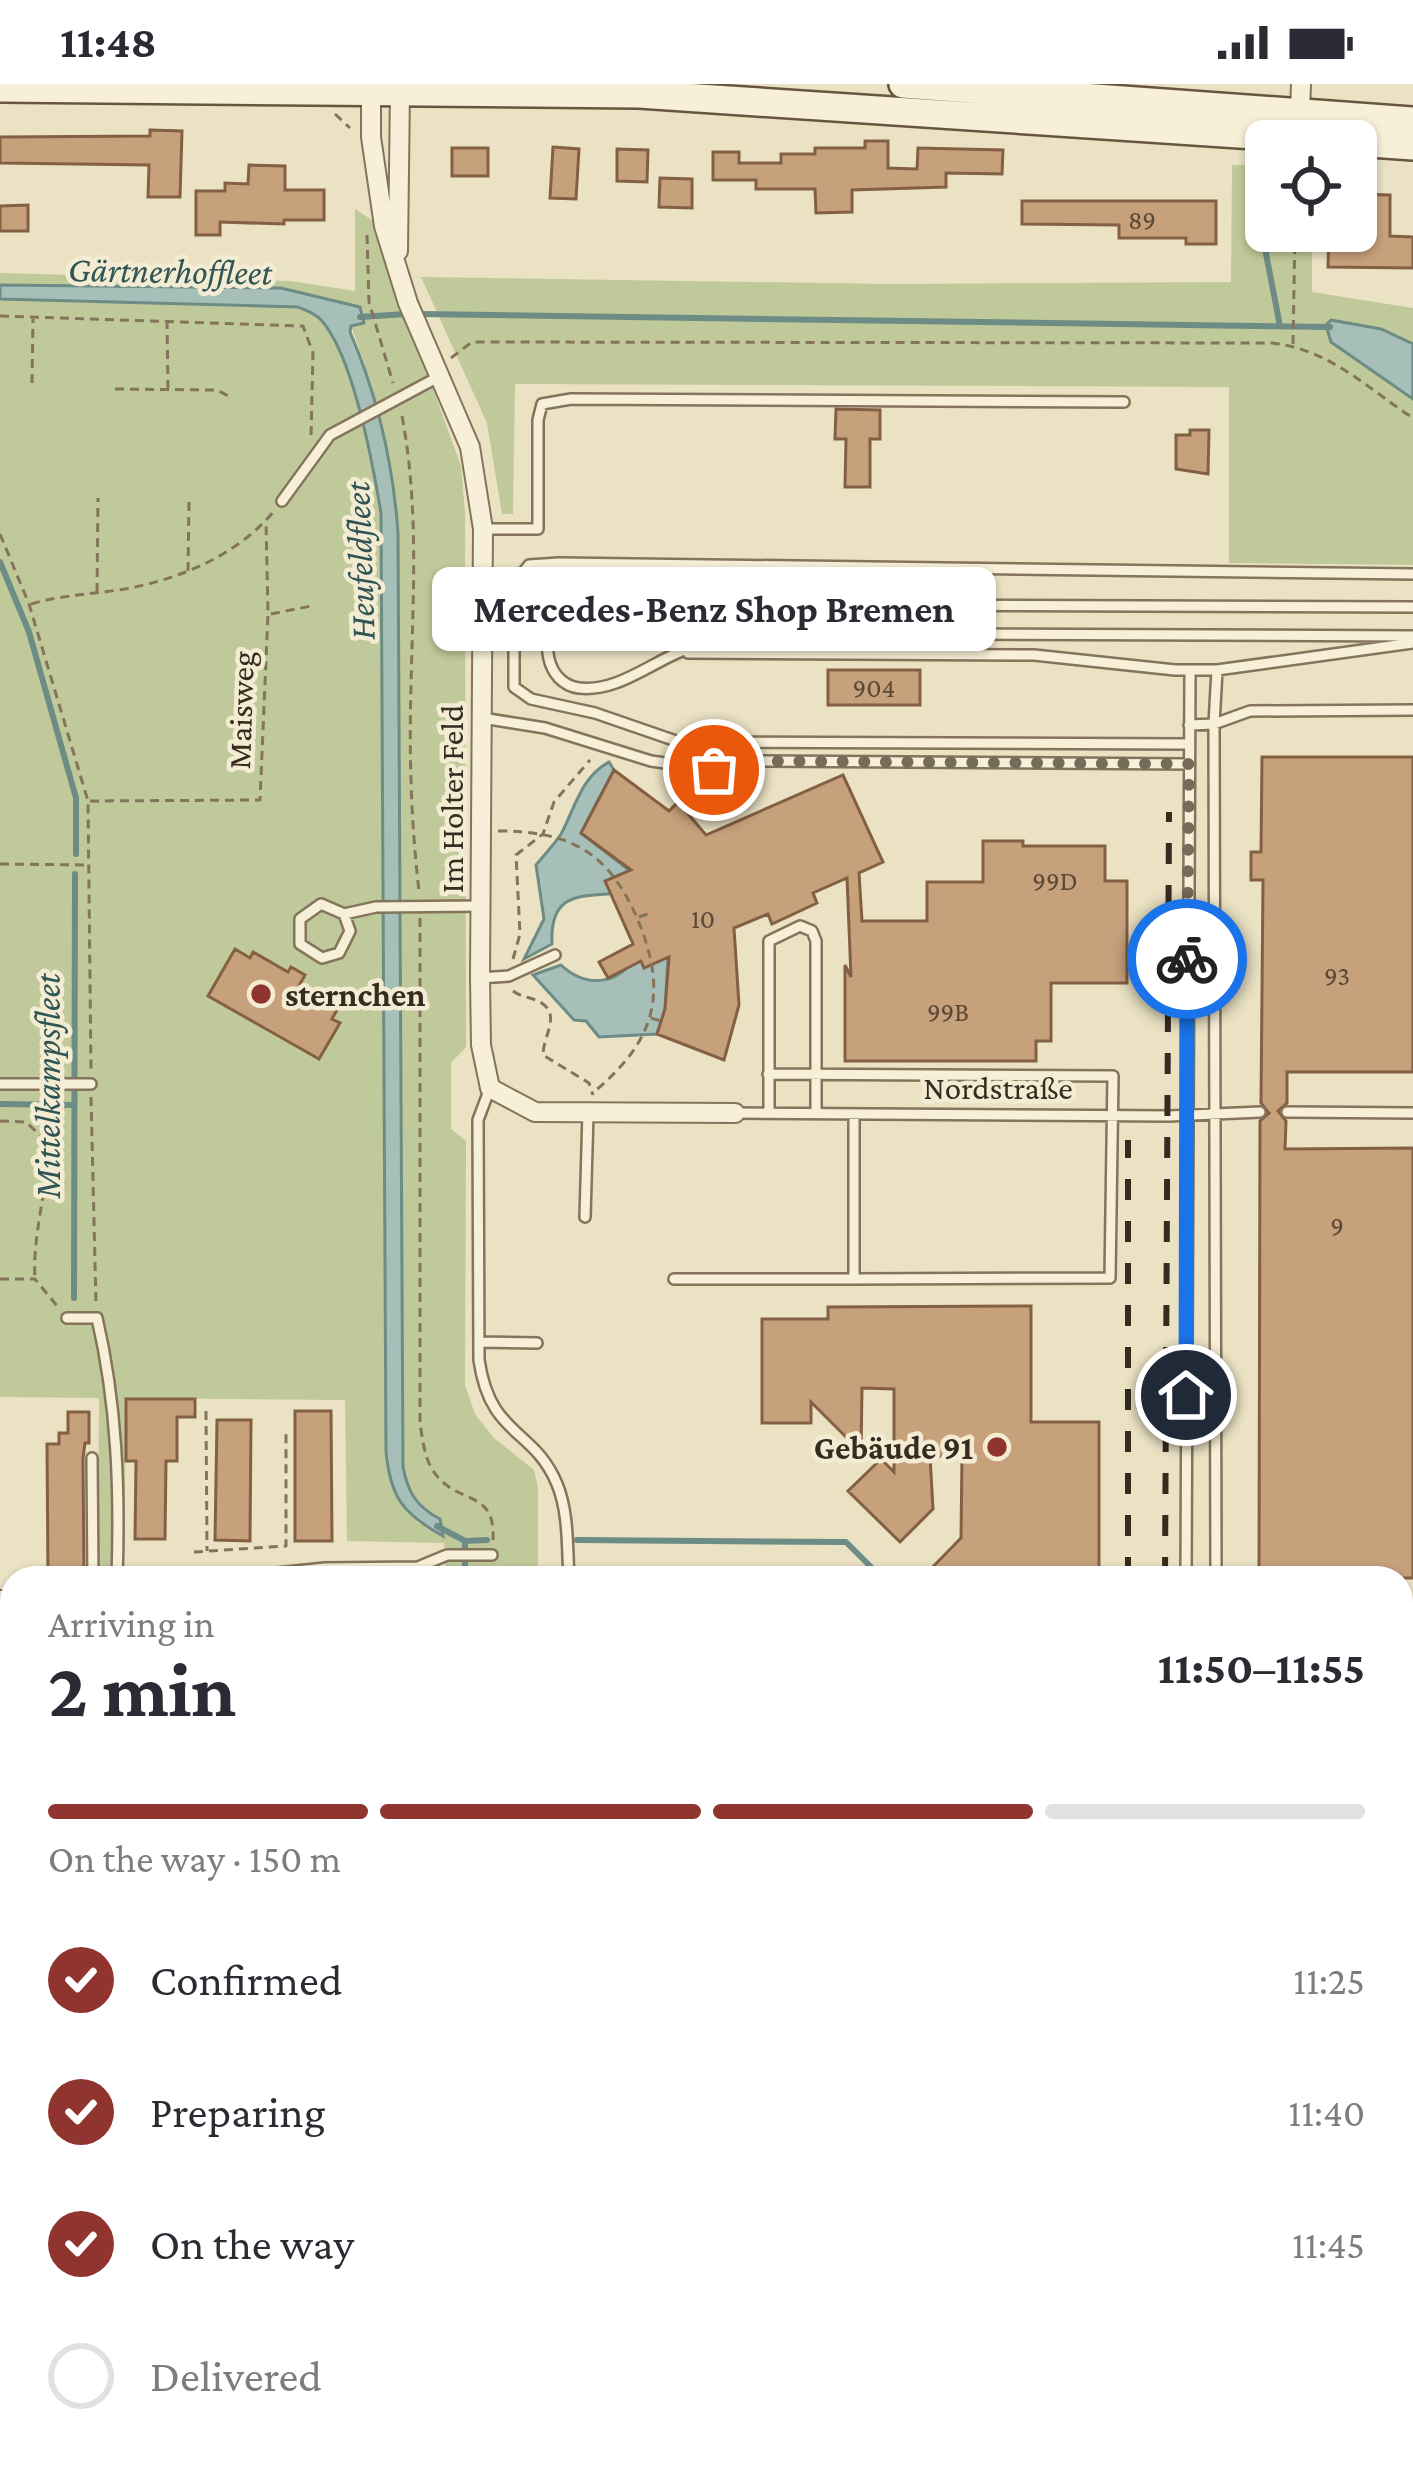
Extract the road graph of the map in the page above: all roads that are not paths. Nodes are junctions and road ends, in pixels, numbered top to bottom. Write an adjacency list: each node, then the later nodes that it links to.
1 (903, 84): 5 (main road)
2 (1301, 84): 7 (street)
3 (371, 87): 4 (main road); 6 (main road); 12 (street, Im Holter Feld)
4 (400, 87): 9 (main road); 12 (street, Im Holter Feld)
5 (1011, 87): 7 (main road)
6 (0, 88)
7 (1300, 113): 8 (main road)
8 (1413, 122)
9 (1245, 134)
10 (1377, 143): 11 (main road)
11 (1413, 146)
12 (398, 273): 13 (street, Im Holter Feld)
13 (442, 375): 15 (lane); 16 (street, Im Holter Feld)
14 (1124, 402): 16 (lane)
15 (282, 501)
16 (483, 529): 24 (street, Im Holter Feld)
17 (1413, 574): 27 (lane)
18 (1413, 608): 20 (lane)
19 (1413, 640): 20 (lane); 22 (lane)
20 (677, 653): 21 (lane)
21 (1190, 670): 22 (lane); 26 (lane)
22 (1217, 670): 25 (lane)
23 (1413, 710): 25 (lane)
24 (482, 718): 28 (lane); 29 (street, Im Holter Feld)
25 (1214, 724): 26 (lane); 48 (lane)
26 (1190, 725): 27 (lane)
27 (1189, 744): 28 (lane)
28 (1189, 764): 47 (lane)
29 (481, 906): 30 (lane); 32 (street, Im Holter Feld)
30 (344, 914): 30 (lane)
31 (555, 956): 32 (lane)
32 (480, 978): 37 (street, Im Holter Feld)
33 (768, 1074): 34 (lane); 34 (lane); 42 (lane)
34 (815, 1074): 43 (lane); 46 (lane)
35 (0, 1084): 36 (lane)
36 (86, 1084)
37 (490, 1088): 40 (street); 55 (lane)
38 (1261, 1112): 48 (lane, Nordstraße)
39 (1287, 1112): 44 (lane)
40 (588, 1113): 41 (street); 49 (lane)
41 (735, 1113): 42 (lane, Nordstraße)
42 (769, 1113): 43 (lane, Nordstraße)
43 (815, 1113): 45 (lane, Nordstraße)
44 (1413, 1113)
45 (854, 1114): 46 (lane, Nordstraße); 53 (lane)
46 (1113, 1114): 47 (lane, Nordstraße); 53 (lane)
47 (1186, 1115): 48 (lane, Nordstraße); 50 (lane)
48 (1215, 1115): 51 (lane)
49 (585, 1217)
50 (1186, 1258): 51 (lane); 63 (lane)
51 (1215, 1258): 64 (lane)
52 (674, 1279): 53 (lane)
53 (854, 1279)
54 (67, 1318): 60 (lane)
55 (479, 1342): 56 (lane); 62 (lane)
56 (537, 1343)
57 (92, 1459): 59 (lane)
58 (490, 1555): 61 (lane)
59 (93, 1566)
60 (117, 1566)
61 (421, 1566)
62 (568, 1566)
63 (1186, 1566)
64 (1216, 1566)

